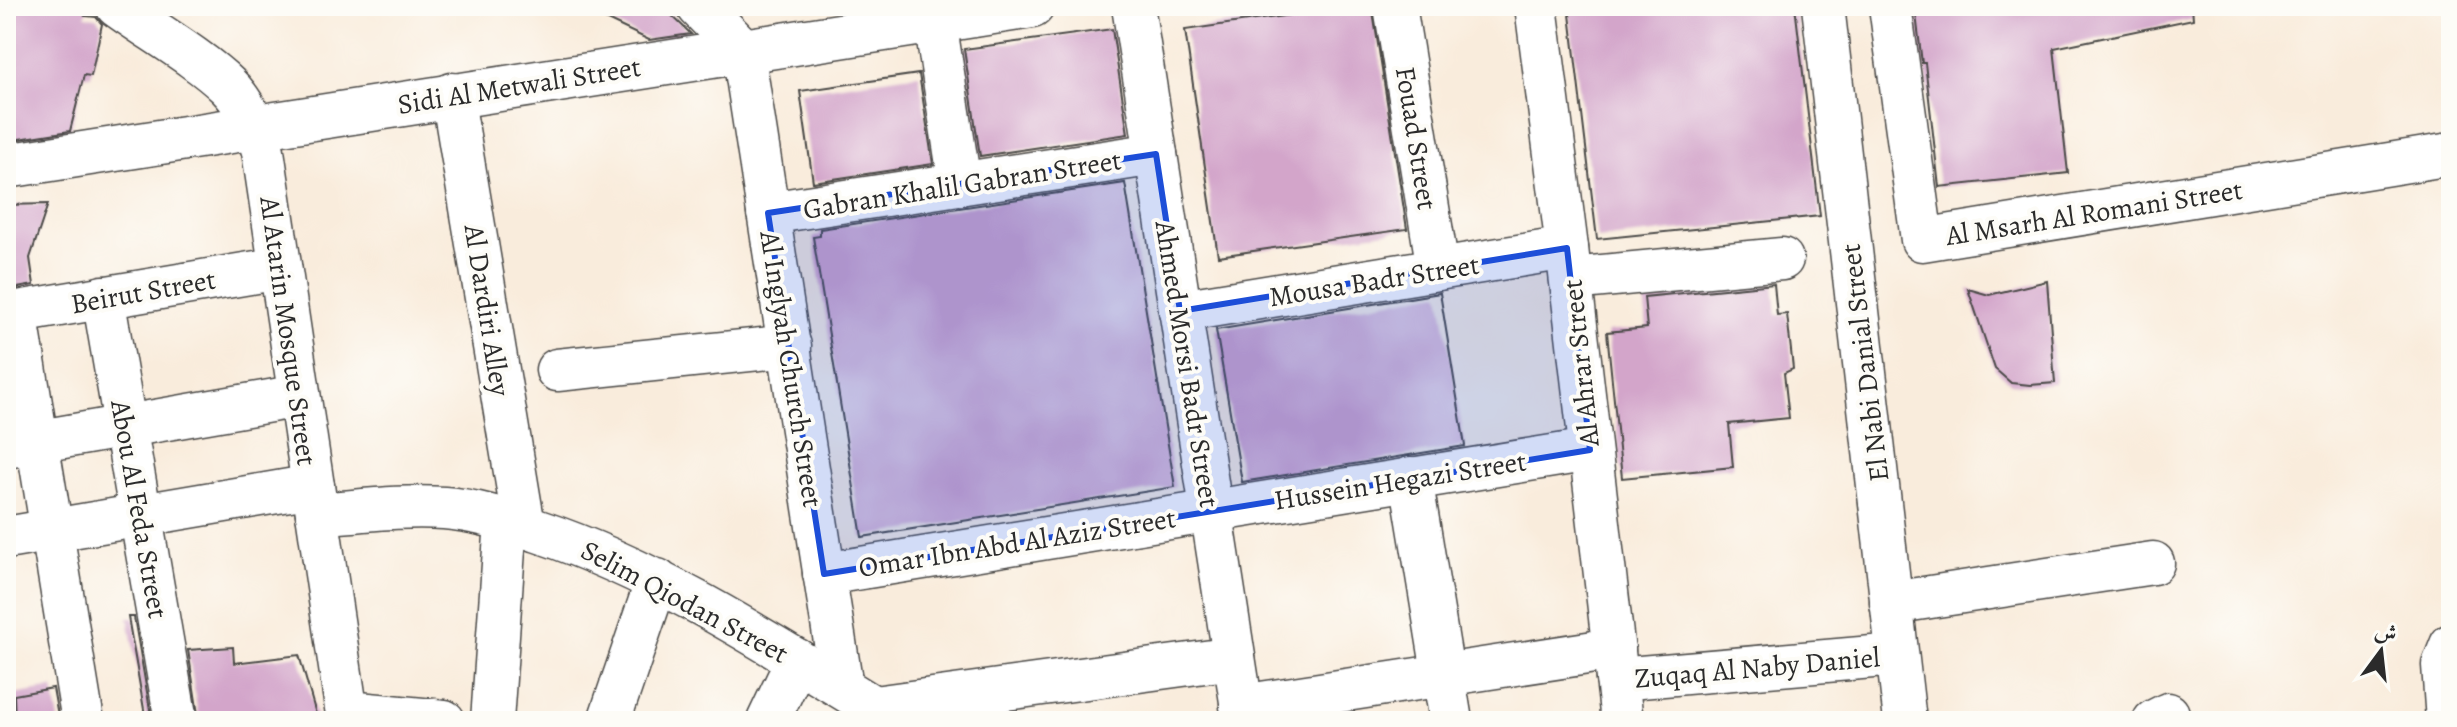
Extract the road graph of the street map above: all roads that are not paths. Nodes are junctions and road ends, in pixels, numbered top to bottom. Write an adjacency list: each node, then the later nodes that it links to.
1 (117, 6): 12 (street, Al Atarin Mosque Street)
2 (699, 6): 10 (main road)
3 (1032, 6): 9 (main road, Sidi Al Metwali Street)
4 (1133, 6): 13 (street, Ahmed Morsi Badr Street)
5 (1395, 6): 21 (street, Fouad Street)
6 (1536, 6): 19 (street, Al Ahrar Street)
7 (1823, 6): 41 (street, El Nabi Danial Street)
8 (1890, 6): 14 (street, Al Msarh Al Romani Street)
9 (925, 14): 10 (main road, Sidi Al Metwali Street); 16 (street)
10 (743, 51): 11 (main road, Sidi Al Metwali Street); 17 (street, Al Inglyah Church Street)
11 (452, 94): 12 (main road, Sidi Al Metwali Street); 35 (street, Al Dardiri Alley)
12 (256, 127): 15 (main road, Sidi Al Metwali Street); 20 (street, Al Atarin Mosque Street)
13 (1156, 154): 16 (street, Gabran Khalil Gabran Street); 23 (street, Ahmed Morsi Badr Street)
14 (2451, 154)
15 (6, 166)
16 (960, 184): 17 (street, Gabran Khalil Gabran Street)
17 (768, 213): 25 (street, Al Inglyah Church Street)
18 (1782, 259): 19 (street, Mousa Badr Street)
19 (1569, 263): 21 (street, Mousa Badr Street); 30 (street, Al Ahrar Street)
20 (280, 268): 22 (street, Beirut Street); 27 (street, Al Atarin Mosque Street)
21 (1438, 269): 23 (street, Mousa Badr Street)
22 (103, 297): 24 (street, Beirut Street); 28 (street, Abou Al Feda Street)
23 (1180, 311): 33 (street, Ahmed Morsi Badr Street)
24 (11, 313): 29 (street)
25 (790, 346): 26 (street); 39 (street, Al Inglyah Church Street)
26 (557, 370)
27 (299, 396): 28 (street); 32 (street, Al Atarin Mosque Street)
28 (126, 426): 29 (street); 34 (street, Abou Al Feda Street)
29 (22, 444): 36 (street)
30 (1590, 450): 31 (street, Hussein Hegazi Street); 46 (street, Al Ahrar Street)
31 (1411, 478): 33 (street, Hussein Hegazi Street); 47 (street)
32 (315, 500): 34 (street, Selim Qiodan Street); 35 (street, Selim Qiodan Street); 50 (street, Al Atarin Mosque Street)
33 (1210, 510): 39 (street, Omar Ibn Abd Al Aziz Street); 44 (street, Ahmed Morsi Badr Street)
34 (141, 516): 36 (street, Selim Qiodan Street); 52 (street, Abou Al Feda Street)
35 (515, 524): 40 (street, Selim Qiodan Street); 54 (street, Al Dardiri Alley)
36 (52, 530): 37 (street, Selim Qiodan Street); 51 (street)
37 (6, 538)
38 (2153, 563): 41 (street)
39 (824, 574): 48 (street, Al Inglyah Church Street)
40 (657, 580): 45 (street, Selim Qiodan Street); 55 (street)
41 (1891, 603): 43 (street, El Nabi Danial Street)
42 (2451, 645): 60 (street)
43 (1896, 655): 46 (street, Zuqaq Al Naby Daniel); 59 (street, El Nabi Danial Street)
44 (1234, 658): 48 (street); 49 (street, Ahmed Morsi Badr Street)
45 (797, 660): 48 (street, Selim Qiodan Street); 56 (street)
46 (1616, 664): 47 (street, Zuqaq Al Naby Daniel); 58 (street, Al Ahrar Street)
47 (1443, 675): 49 (street, Zuqaq Al Naby Daniel); 57 (street)
48 (870, 705)
49 (1242, 713)
50 (348, 716): 53 (street)
51 (83, 721)
52 (176, 721)
53 (444, 721)
54 (492, 721)
55 (609, 721)
56 (768, 721)
57 (1451, 721)
58 (1622, 721)
59 (1905, 721)
60 (2447, 721)

